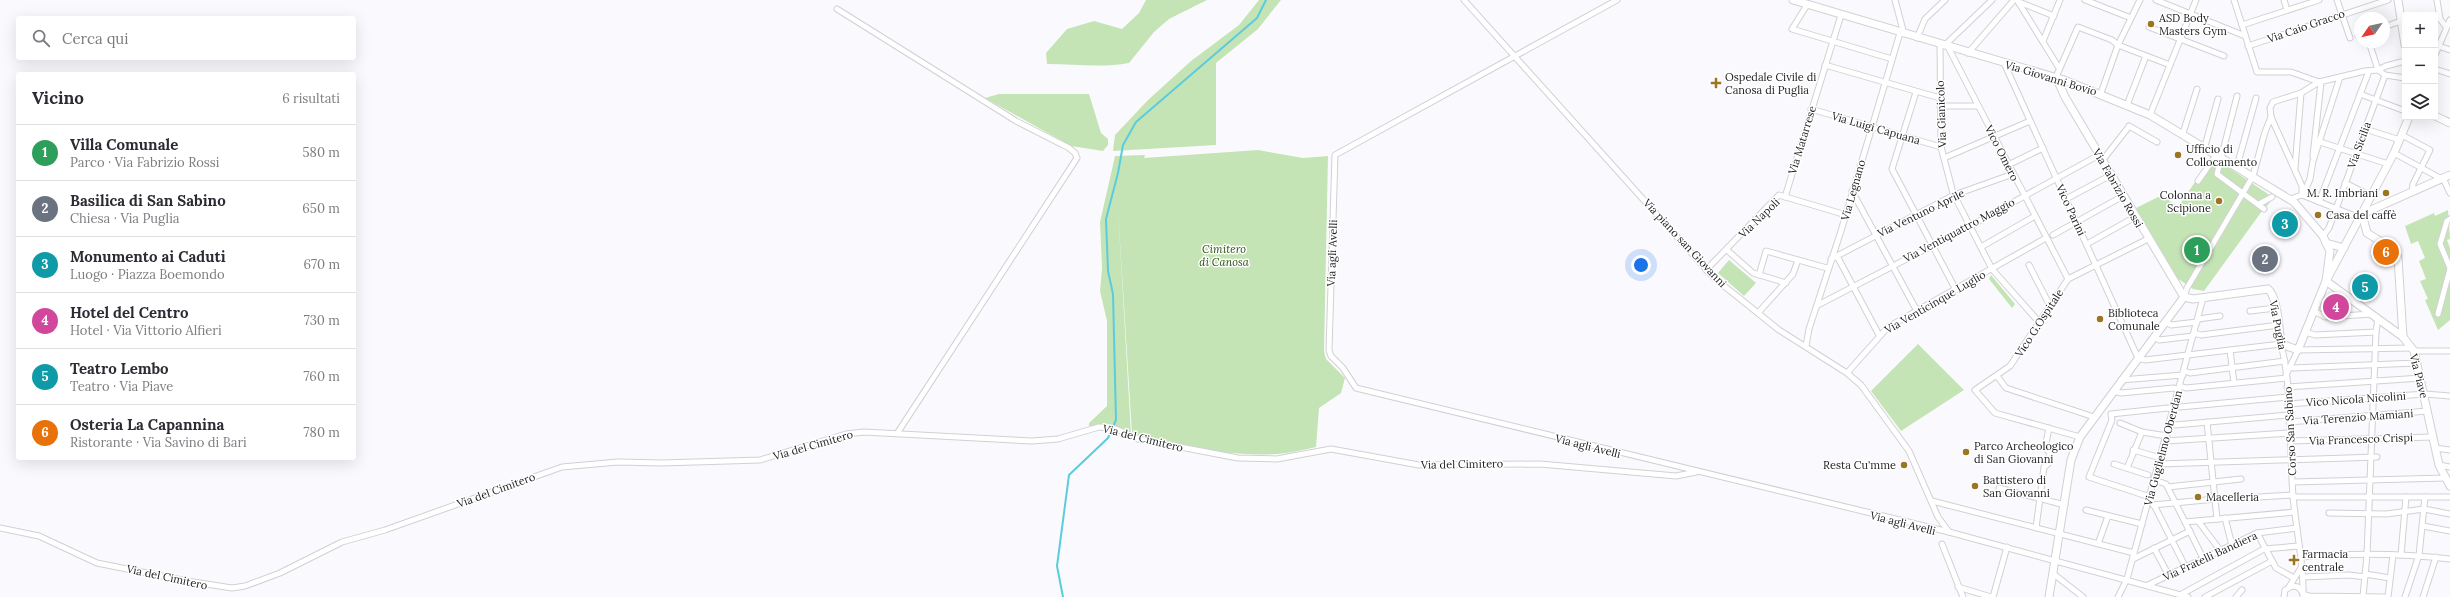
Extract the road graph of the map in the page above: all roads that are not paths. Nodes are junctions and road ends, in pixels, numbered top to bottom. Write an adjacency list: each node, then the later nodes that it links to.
1 (1464, 0): 52 (street, Via piano san Giovanni)
2 (1617, 0): 52 (street)
3 (1793, 0): 21 (street, Via Giovanni Bovio)
4 (1895, 0): 38 (street)
5 (1945, 0): 40 (street)
6 (1992, 0): 46 (street)
7 (2060, 0): 28 (street)
8 (2085, 0): 29 (street)
9 (2140, 0): 29 (street)
10 (2156, 0): 25 (street)
11 (2196, 0): 25 (street)
12 (2228, 0): 20 (street)
13 (2284, 0): 23 (street)
14 (2319, 0): 23 (street)
15 (2337, 0): 26 (street)
16 (2388, 0): 26 (street, Via Caio Gracco)
17 (2398, 0): 30 (street)
18 (2437, 0): 24 (street)
19 (2017, 1): 28 (street); 43 (street); 51 (street)
20 (2234, 1): 34 (street)
21 (1807, 4): 27 (street, Via Giovanni Bovio); 44 (street)
22 (837, 9): 238 (street)
23 (2287, 10): 34 (street)
24 (2438, 12)
25 (2190, 14): 39 (street); 42 (street)
26 (2342, 14): 41 (street); 47 (street, Via Caio Gracco)
27 (1841, 15): 38 (street, Via Giovanni Bovio); 44 (street, Via Matarrese)
28 (2054, 16): 43 (street)
29 (2131, 18): 45 (street)
30 (2402, 18)
31 (2438, 19): 37 (street)
32 (2450, 20): 37 (street)
33 (2402, 23): 35 (street)
34 (2242, 25): 39 (street)
35 (2390, 26)
36 (2149, 27): 42 (street)
37 (2446, 27): 48 (street)
38 (1902, 33): 40 (street, Via Giovanni Bovio); 55 (street, Via Legnano)
39 (2245, 36): 47 (street)
40 (1917, 38): 46 (street, Via Giovanni Bovio)
41 (2350, 38)
42 (2180, 39): 54 (street); 59 (street)
43 (2043, 41): 60 (street)
44 (1833, 42): 55 (street); 58 (street, Via Matarrese)
45 (2118, 45): 53 (street); 60 (street); 73 (street)
46 (1944, 46): 51 (street, Via Giovanni Bovio); 77 (street, Via Gianicolo); 83 (street, Vico Omero)
47 (2248, 46): 69 (street)
48 (2438, 46): 50 (street)
49 (2371, 48): 61 (street)
50 (2450, 50)
51 (1968, 53): 57 (street, Via Giovanni Bovio)
52 (1515, 56): 169 (street, Via piano san Giovanni); 259 (street, Via agli Avelli)
53 (2146, 56): 59 (street); 81 (street)
54 (2224, 56)
55 (1892, 59): 70 (street, Via Legnano)
56 (2402, 62): 61 (street)
57 (2004, 63): 66 (street, Via Giovanni Bovio); 89 (street, Vico Parini)
58 (1826, 65): 70 (street); 84 (street, Via Matarrese)
59 (2170, 65): 86 (street)
60 (2059, 68): 66 (street)
61 (2378, 70): 62 (street); 65 (street)
62 (2369, 71): 67 (street); 75 (street)
63 (2438, 71): 64 (street)
64 (2450, 74)
65 (2385, 75): 68 (street); 80 (street, Via Sicilia)
66 (2056, 77): 73 (street, Via Giovanni Bovio); 109 (street, Via Fabrizio Rossi)
67 (2340, 77): 69 (street); 99 (street)
68 (2402, 78)
69 (2320, 82): 74 (street); 98 (street)
70 (1885, 83): 72 (street); 92 (street, Via Legnano)
71 (2197, 89): 94 (street)
72 (1916, 92): 77 (street); 95 (street)
73 (2101, 93): 81 (street, Via Giovanni Bovio)
74 (2300, 93): 87 (street); 115 (street)
75 (2360, 94): 80 (street); 104 (street)
76 (2237, 96): 107 (street)
77 (1940, 98): 82 (street, Via Gianicolo)
78 (2256, 98): 113 (street)
79 (2218, 99): 101 (street)
80 (2376, 99): 85 (street); 93 (street, Via Sicilia)
81 (2128, 105): 86 (street, Via Giovanni Bovio)
82 (1940, 106): 83 (street); 102 (street, Via Gianicolo)
83 (1978, 106): 96 (street, Vico Omero)
84 (1811, 109): 92 (street, Via Luigi Capuana); 132 (street, Via Matarrese)
85 (2402, 110)
86 (2150, 115): 94 (street, Via Giovanni Bovio)
87 (2271, 117): 115 (street); 118 (street)
88 (2438, 117): 91 (street)
89 (2030, 120): 96 (street); 103 (street, Vico Parini)
90 (2408, 120): 97 (street)
91 (2449, 120)
92 (1872, 127): 95 (street, Via Luigi Capuana); 123 (street, Via Legnano)
93 (2365, 129): 97 (street); 105 (street, Via Sicilia)
94 (2183, 133): 101 (street, Via Giovanni Bovio)
95 (1901, 136): 102 (street, Via Luigi Capuana); 140 (street)
96 (1994, 137): 108 (street); 112 (street, Vico Omero)
97 (2401, 137): 106 (street); 114 (street)
98 (2314, 140): 99 (street); 110 (street)
99 (2320, 141): 104 (street); 110 (street)
100 (2157, 142): 109 (street)
101 (2205, 146): 107 (street, Via Giovanni Bovio)
102 (1941, 147): 108 (street, Via Gianicolo)
103 (2043, 148): 112 (street); 120 (street, Vico Parini)
104 (2340, 148): 105 (street); 136 (street)
105 (2356, 153): 111 (street); 122 (street, Via Sicilia)
106 (2394, 153): 111 (street); 114 (street)
107 (2219, 155): 113 (street, Via Giovanni Bovio); 121 (street); 124 (street)
108 (1944, 158): 127 (street, Via Gianicolo)
109 (2101, 158): 117 (street, Via Fabrizio Rossi); 120 (street, Via Ventiquattro Maggio)
110 (2314, 161): 130 (street)
111 (2388, 164): 131 (street)
112 (2008, 165): 116 (street, Vico Omero)
113 (2237, 166): 118 (street, Via Giovanni Bovio)
114 (2421, 168): 119 (street); 125 (street)
115 (2295, 169): 130 (street)
116 (2013, 174): 127 (street, Via Ventuno Aprile); 128 (street, Vico Omero)
117 (2111, 175): 129 (street, Via Fabrizio Rossi); 134 (street)
118 (2254, 176): 124 (street); 135 (street, Via Giovanni Bovio)
119 (2444, 177): 125 (street); 126 (street)
120 (2056, 178): 128 (street, Via Ventiquattro Maggio); 134 (street, Vico Parini)
121 (2198, 181)
122 (2346, 183): 131 (street); 138 (street, Via Sicilia)
123 (1852, 191): 141 (street, Via Legnano); 151 (street)
124 (2242, 192): 137 (street); 176 (street)
125 (2412, 192): 143 (street)
126 (2450, 193)
127 (1954, 195): 140 (street, Via Ventuno Aprile); 147 (street, Via Gianicolo)
128 (2024, 195): 142 (street, Vico Omero); 147 (street, Via Ventiquattro Maggio)
129 (2123, 196): 144 (street, Via Fabrizio Rossi); 146 (street)
130 (2302, 196): 135 (street); 136 (street)
131 (2371, 196): 143 (street)
132 (1784, 197): 141 (street, Via Napoli); 159 (street, Via Napoli)
133 (2272, 197): 137 (street)
134 (2066, 199): 146 (street, Vico Parini)
135 (2290, 199): 154 (street, Via Giovanni Bovio)
136 (2319, 202): 138 (street)
137 (2259, 204): 139 (street)
138 (2336, 208): 143 (street); 154 (street, Via Sicilia)
139 (2264, 209)
140 (1916, 214): 151 (street, Via Ventuno Aprile); 155 (street)
141 (1846, 215): 161 (street, Via Legnano)
142 (2035, 216): 152 (street, Vico Omero); 157 (street)
143 (2361, 216): 148 (street); 149 (street)
144 (2135, 217): 153 (street, Via Fabrizio Rossi); 156 (street)
145 (2450, 219): 167 (street)
146 (2077, 222): 150 (street); 156 (street, Vico Parini)
147 (1970, 226): 155 (street, Via Ventiquattro Maggio); 157 (street, Via Gianicolo)
148 (2352, 232): 149 (street); 158 (street)
149 (2367, 233): 197 (street)
150 (2052, 235)
151 (1876, 236): 160 (street, Via Ventuno Aprile); 164 (street)
152 (2046, 238): 168 (street, Via Venticinque Luglio); 171 (street, Vico Omero)
153 (2148, 239): 165 (street, Vico G.Ospitale); 176 (street, Via Fabrizio Rossi)
154 (2325, 240): 158 (street); 172 (street)
155 (1932, 244): 164 (street, Via Ventiquattro Maggio); 175 (street)
156 (2087, 244): 165 (street, Vico Parini)
157 (1980, 247): 168 (street, Via Gianicolo)
158 (2344, 248): 172 (street)
159 (1727, 250): 169 (street, Via Napoli); 170 (street)
160 (1837, 256): 161 (street, Via Ventuno Aprile); 174 (street)
161 (1831, 259): 166 (street, Via Legnano)
162 (1798, 260): 166 (street); 170 (street); 173 (street)
163 (2029, 265): 179 (street)
164 (1892, 266): 174 (street, Via Ventiquattro Maggio); 181 (street)
165 (2097, 266): 171 (street, Vico G.Ospitale); 206 (street, Vico Parini)
166 (1827, 268): 178 (street, Via Legnano)
167 (2450, 268): 185 (street)
168 (1992, 269): 175 (street, Via Venticinque Luglio); 189 (street, Via Gianicolo)
169 (1706, 270): 184 (street, Via piano san Giovanni)
170 (1760, 275): 173 (street)
171 (2068, 279): 179 (street, Vico G.Ospitale)
172 (2326, 281): 182 (street, Corso San Sabino); 187 (street, Via Piave)
173 (1786, 283): 184 (street)
174 (1853, 286): 178 (street, Via Ventiquattro Maggio); 194 (street)
175 (1956, 290): 181 (street, Via Venticinque Luglio)
176 (2184, 297): 177 (street, Via Puglia); 190 (street)
177 (2203, 298): 180 (street, Via Puglia); 188 (street, Via Guglielmo Oberdan)
178 (1818, 305): 199 (street, Via Legnano)
179 (2050, 306): 189 (street, Vico G.Ospitale)
180 (2276, 308): 183 (street); 191 (street, Via Puglia)
181 (1917, 311): 194 (street, Via Venticinque Luglio)
182 (2314, 311): 187 (street); 192 (street, Corso San Sabino)
183 (2250, 312)
184 (1758, 313): 199 (street, Via piano san Giovanni)
185 (2438, 314)
186 (2220, 316): 188 (street)
187 (2375, 316): 193 (street); 197 (street, Via Piave)
188 (2197, 320): 190 (street); 195 (street, Via Guglielmo Oberdan)
189 (2039, 322): 214 (street, Vico G.Ospitale)
190 (2166, 322): 196 (street)
191 (2279, 325): 195 (street); 198 (street, Via Puglia)
192 (2305, 332): 193 (street); 202 (street, Corso San Sabino)
193 (2376, 332): 200 (street)
194 (1879, 335): 212 (street, Via Venticinque Luglio)
195 (2194, 335): 196 (street); 205 (street, Via Guglielmo Oberdan)
196 (2154, 337): 206 (street)
197 (2403, 337): 203 (street, Via Piave)
198 (2281, 344): 201 (street); 202 (street); 207 (street, Via Puglia)
199 (1806, 346): 212 (street, Via piano san Giovanni)
200 (2375, 348): 202 (street); 203 (street); 209 (street)
201 (2230, 350): 205 (street); 210 (street)
202 (2298, 350): 211 (street, Corso San Sabino)
203 (2413, 350): 204 (street); 208 (street, Via Piave)
204 (2450, 351)
205 (2188, 354): 206 (street); 213 (street, Via Guglielmo Oberdan)
206 (2138, 358): 217 (street)
207 (2285, 361): 210 (street); 215 (street, Via Puglia)
208 (2417, 363): 209 (street); 216 (street, Via Piave)
209 (2374, 365): 211 (street); 218 (street)
210 (2232, 367): 213 (street); 219 (street)
211 (2292, 368): 215 (street, Corso San Sabino)
212 (1847, 373): 279 (street, Via piano san Giovanni)
213 (2184, 373): 217 (street); 221 (street, Via Guglielmo Oberdan)
214 (1997, 376): 232 (street); 237 (street, Vico G.Ospitale)
215 (2286, 377): 219 (street); 220 (street, Corso San Sabino)
216 (2421, 378): 218 (street); 223 (street, Via Piave)
217 (2121, 380): 222 (street)
218 (2373, 381): 220 (street); 226 (street)
219 (2234, 383): 221 (street)
220 (2287, 387): 225 (street, Corso San Sabino)
221 (2180, 388): 222 (street); 228 (street, Via Guglielmo Oberdan)
222 (2113, 391): 232 (street)
223 (2424, 394): 224 (street, Vico Nicola Nicolini); 226 (street, Vico Nicola Nicolini); 229 (street, Via Piave)
224 (2450, 396)
225 (2288, 397): 227 (street, Corso San Sabino); 228 (street)
226 (2373, 398): 227 (street, Vico Nicola Nicolini); 231 (street)
227 (2288, 404): 230 (street, Corso San Sabino)
228 (2175, 407): 236 (street, Via Guglielmo Oberdan); 271 (street)
229 (2428, 411): 231 (street, Via Terenzio Mamiani); 242 (street, Via Piave)
230 (2289, 415): 233 (street); 234 (street, Corso San Sabino)
231 (2372, 416): 234 (street, Via Terenzio Mamiani); 244 (street)
232 (2094, 417): 241 (street)
233 (2207, 422): 236 (street); 243 (street)
234 (2289, 422): 240 (street, Corso San Sabino)
235 (2120, 423): 239 (street)
236 (2170, 423): 245 (street, Via Guglielmo Oberdan)
237 (2048, 428): 241 (street); 275 (street)
238 (898, 432): 259 (street, Via del Cimitero); 298 (street, Via del Cimitero)
239 (2142, 432): 245 (street); 248 (street)
240 (2290, 433): 243 (street); 246 (street, Corso San Sabino)
241 (2080, 437): 282 (street)
242 (2432, 437): 244 (street, Via Francesco Crispi); 247 (street, Via Piave)
243 (2208, 438): 245 (street); 254 (street)
244 (2372, 438): 246 (street, Via Francesco Crispi); 250 (street)
245 (2166, 439): 253 (street, Via Guglielmo Oberdan)
246 (2290, 441): 252 (street, Corso San Sabino)
247 (2435, 448): 249 (street); 256 (street, Via Piave)
248 (2132, 450): 253 (street); 258 (street)
249 (2450, 450)
250 (2370, 457): 251 (street); 252 (street); 264 (street)
251 (2377, 457)
252 (2291, 459): 254 (street); 266 (street, Corso San Sabino)
253 (2160, 461): 254 (street); 263 (street, Via Guglielmo Oberdan)
254 (2210, 462): 265 (street)
255 (2114, 464): 258 (street)
256 (2439, 465): 257 (street); 261 (street, Via Piave)
257 (2450, 467)
258 (2127, 468): 260 (street)
259 (1696, 472): 303 (street, Via agli Avelli)
260 (2148, 475)
261 (2446, 478): 264 (street); 267 (street, Via Piave)
262 (2241, 479): 265 (street)
263 (2154, 480): 268 (street); 271 (street, Via Guglielmo Oberdan)
264 (2370, 480): 266 (street); 277 (street)
265 (2214, 481): 268 (street); 278 (street)
266 (2293, 482): 270 (street, Corso San Sabino)
267 (2450, 486)
268 (2168, 487): 280 (street)
269 (1999, 488): 275 (street)
270 (2294, 496): 276 (street); 277 (street); 286 (street, Corso San Sabino)
271 (2150, 497): 283 (street, Via Guglielmo Oberdan)
272 (2406, 497): 273 (street); 277 (street); 287 (street)
273 (2425, 497): 274 (street); 284 (street)
274 (2450, 497)
275 (2039, 498): 282 (street); 299 (street)
276 (2242, 498)
277 (2370, 498): 289 (street)
278 (2216, 499): 280 (street); 293 (street)
279 (1932, 501): 299 (street); 303 (street, Via piano san Giovanni)
280 (2176, 503): 281 (street); 295 (street)
281 (2154, 504): 283 (street); 306 (street)
282 (2065, 505): 305 (street)
283 (2148, 505): 296 (street, Via Guglielmo Oberdan)
284 (2424, 509): 287 (street); 290 (street); 297 (street)
285 (2086, 510): 291 (street)
286 (2295, 512): 292 (street); 300 (street, Corso San Sabino)
287 (2405, 512): 289 (street); 317 (street)
288 (2329, 513): 289 (street)
289 (2369, 514): 315 (street)
290 (2450, 514)
291 (2108, 516): 296 (street); 308 (street)
292 (2225, 518): 293 (street); 309 (street)
293 (2217, 519): 294 (street)
294 (2198, 521): 295 (street); 314 (street)
295 (2185, 522): 302 (street)
296 (2142, 524): 319 (street, Via Guglielmo Oberdan)
297 (2423, 526): 301 (street); 318 (street)
298 (0, 528)
299 (2036, 528): 305 (street)
300 (2297, 528): 304 (street, Via Fratelli Bandiera); 310 (street, Corso San Sabino)
301 (2450, 530)
302 (2190, 531): 306 (street); 322 (street)
303 (1949, 532): 311 (street, Via agli Avelli)
304 (2257, 533): 309 (street, Via Fratelli Bandiera); 313 (street)
305 (2061, 534): 308 (street); 324 (street)
306 (2171, 539): 312 (street); 326 (street)
307 (1942, 544): 337 (street)
308 (2098, 544): 319 (street)
309 (2232, 545): 314 (street, Via Fratelli Bandiera)
310 (2299, 546): 313 (street); 320 (street, Corso San Sabino)
311 (2007, 547): 324 (street, Via agli Avelli); 344 (street)
312 (2154, 548): 319 (street); 328 (street)
313 (2264, 549): 325 (street); 340 (street)
314 (2220, 550): 322 (street, Via Fratelli Bandiera)
315 (2367, 555): 316 (street); 320 (street); 330 (street)
316 (2392, 555): 317 (street); 333 (street)
317 (2401, 555): 318 (street)
318 (2419, 555): 321 (street); 355 (street)
319 (2133, 556): 334 (street, Via Guglielmo Oberdan)
320 (2301, 557): 327 (street, Corso San Sabino)
321 (2436, 557): 323 (street); 356 (street)
322 (2203, 558): 326 (street, Via Fratelli Bandiera)
323 (2450, 559)
324 (2057, 560): 329 (street); 334 (street, Via agli Avelli)
325 (2272, 561): 332 (street); 350 (street)
326 (2185, 566): 328 (street, Via Fratelli Bandiera)
327 (2302, 566): 331 (street, Corso San Sabino); 332 (street)
328 (2168, 574): 335 (street, Via Fratelli Bandiera)
329 (2054, 575): 345 (street); 346 (street)
330 (2365, 575): 331 (street); 333 (street); 342 (street)
331 (2304, 577): 341 (street, Corso San Sabino)
332 (2294, 578): 336 (street)
333 (2390, 578): 354 (street)
334 (2127, 579): 335 (street, Via agli Avelli); 347 (street, Via Guglielmo Oberdan)
335 (2148, 585): 339 (street, Via agli Avelli)
336 (2289, 586): 341 (street); 352 (street)
337 (1958, 587): 343 (street); 344 (street)
338 (2242, 590): 351 (street)
339 (2170, 592): 340 (street, Via agli Avelli); 348 (street)
340 (2180, 595): 349 (street, Via agli Avelli)
341 (2303, 595): 342 (street)
342 (2363, 596): 353 (street)
343 (1963, 597)
344 (1992, 597)
345 (2049, 597)
346 (2083, 597)
347 (2118, 597)
348 (2167, 597)
349 (2188, 597)
350 (2205, 597)
351 (2236, 597)
352 (2284, 597)
353 (2385, 597)
354 (2388, 597)
355 (2405, 597)
356 (2423, 597)

